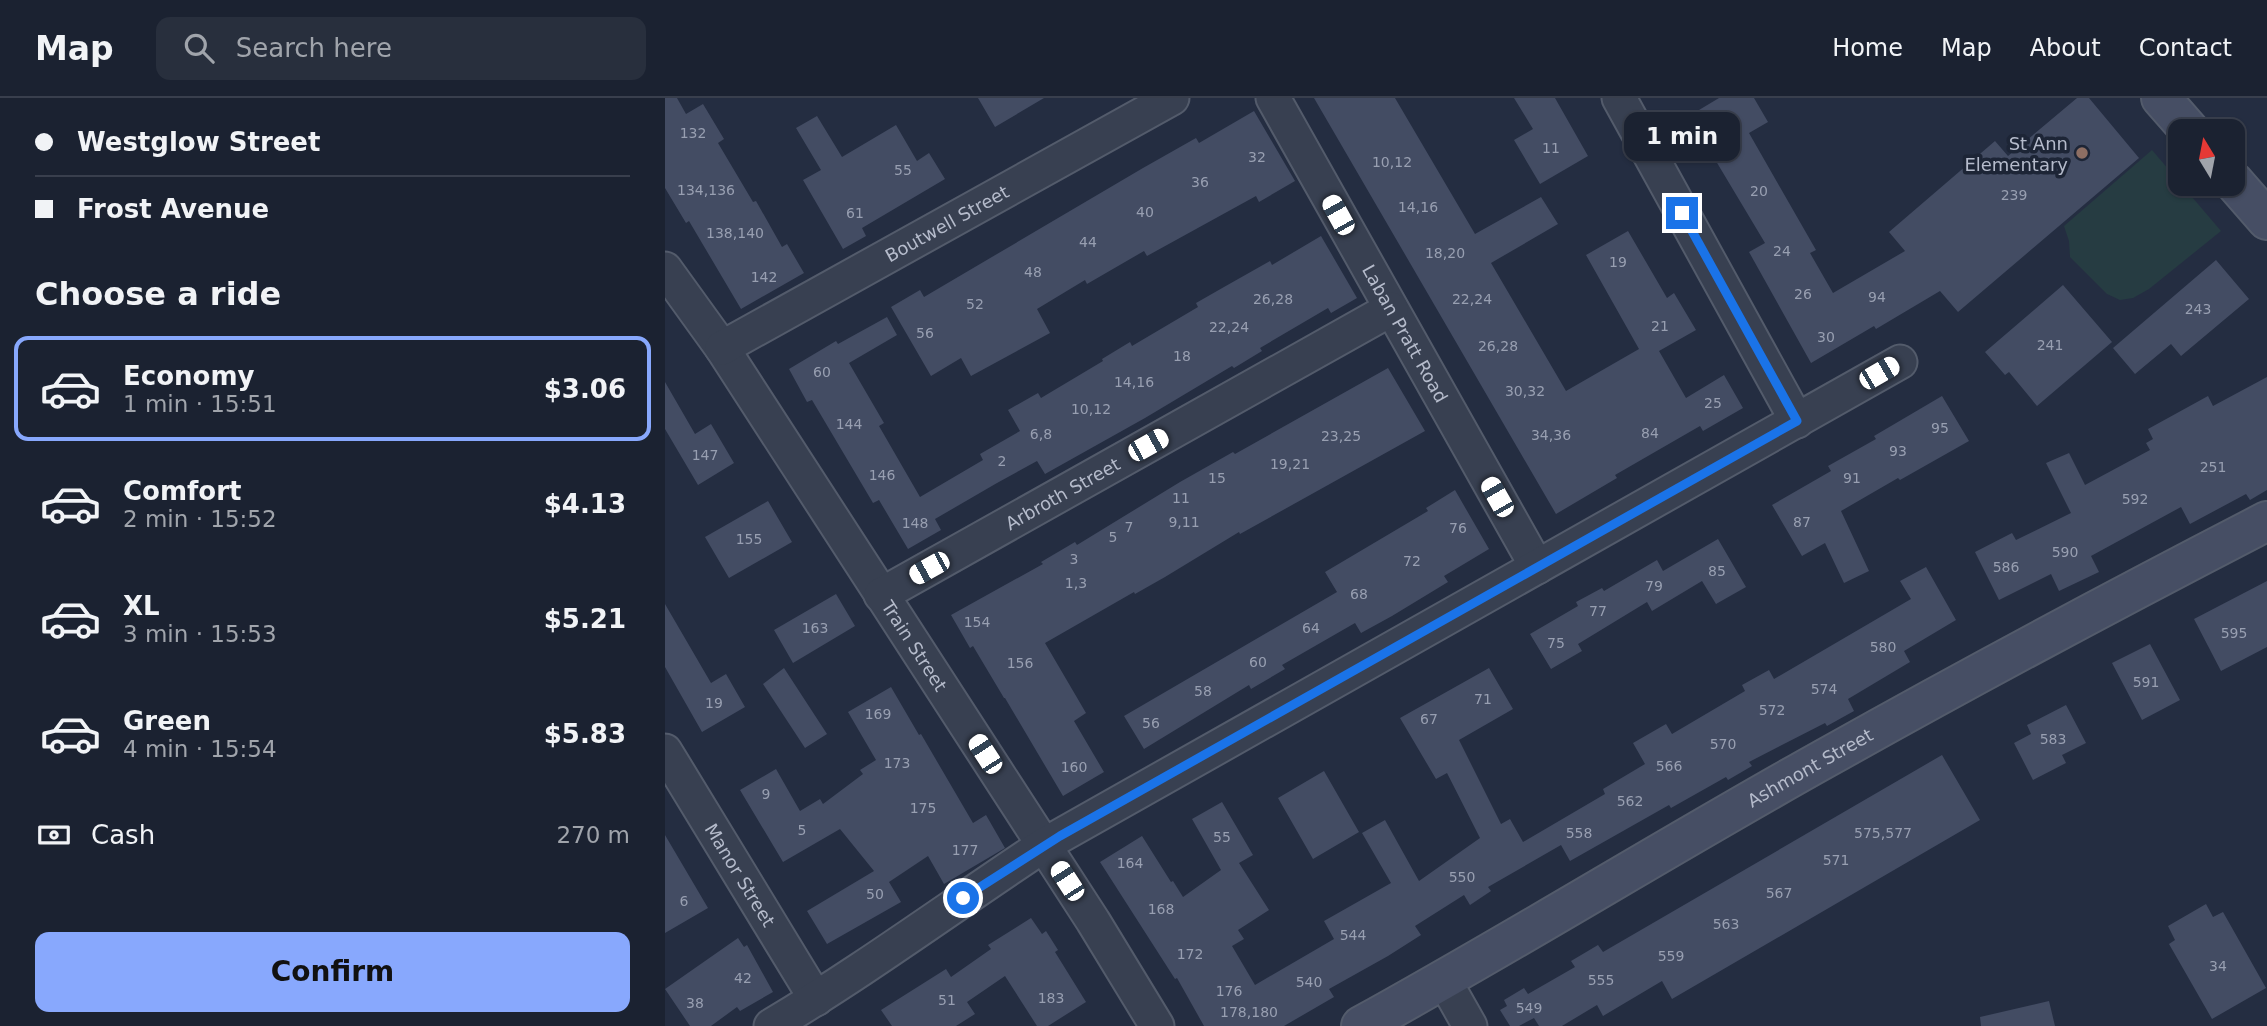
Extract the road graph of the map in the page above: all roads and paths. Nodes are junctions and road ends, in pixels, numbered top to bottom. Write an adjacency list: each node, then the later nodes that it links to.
1 (1172, 98): 10 (street, Boutwell Street)
2 (1273, 98): 9 (street, Laban Pratt Road)
3 (1619, 98): 12 (street)
4 (2161, 98): 5 (main road)
5 (2179, 119)
6 (2245, 195): 7 (main road)
7 (2267, 220)
8 (668, 282): 10 (street, Train Street)
9 (1391, 309): 14 (street, Laban Pratt Road); 15 (street, Arbroth Street)
10 (722, 348): 15 (street, Train Street)
11 (1900, 362): 12 (street)
12 (1797, 421): 14 (street)
13 (2267, 522): 18 (main road, Ashmont Street)
14 (1537, 567): 17 (street)
15 (881, 595): 17 (street, Train Street)
16 (665, 751): 19 (street, Manor Street)
17 (1044, 845): 19 (street); 21 (street, Train Street)
18 (1444, 980): 22 (main road, Ashmont Street); 23 (street)
19 (817, 999): 20 (street)
20 (771, 1026)
21 (1157, 1026)
22 (1361, 1026)
23 (1470, 1026)

